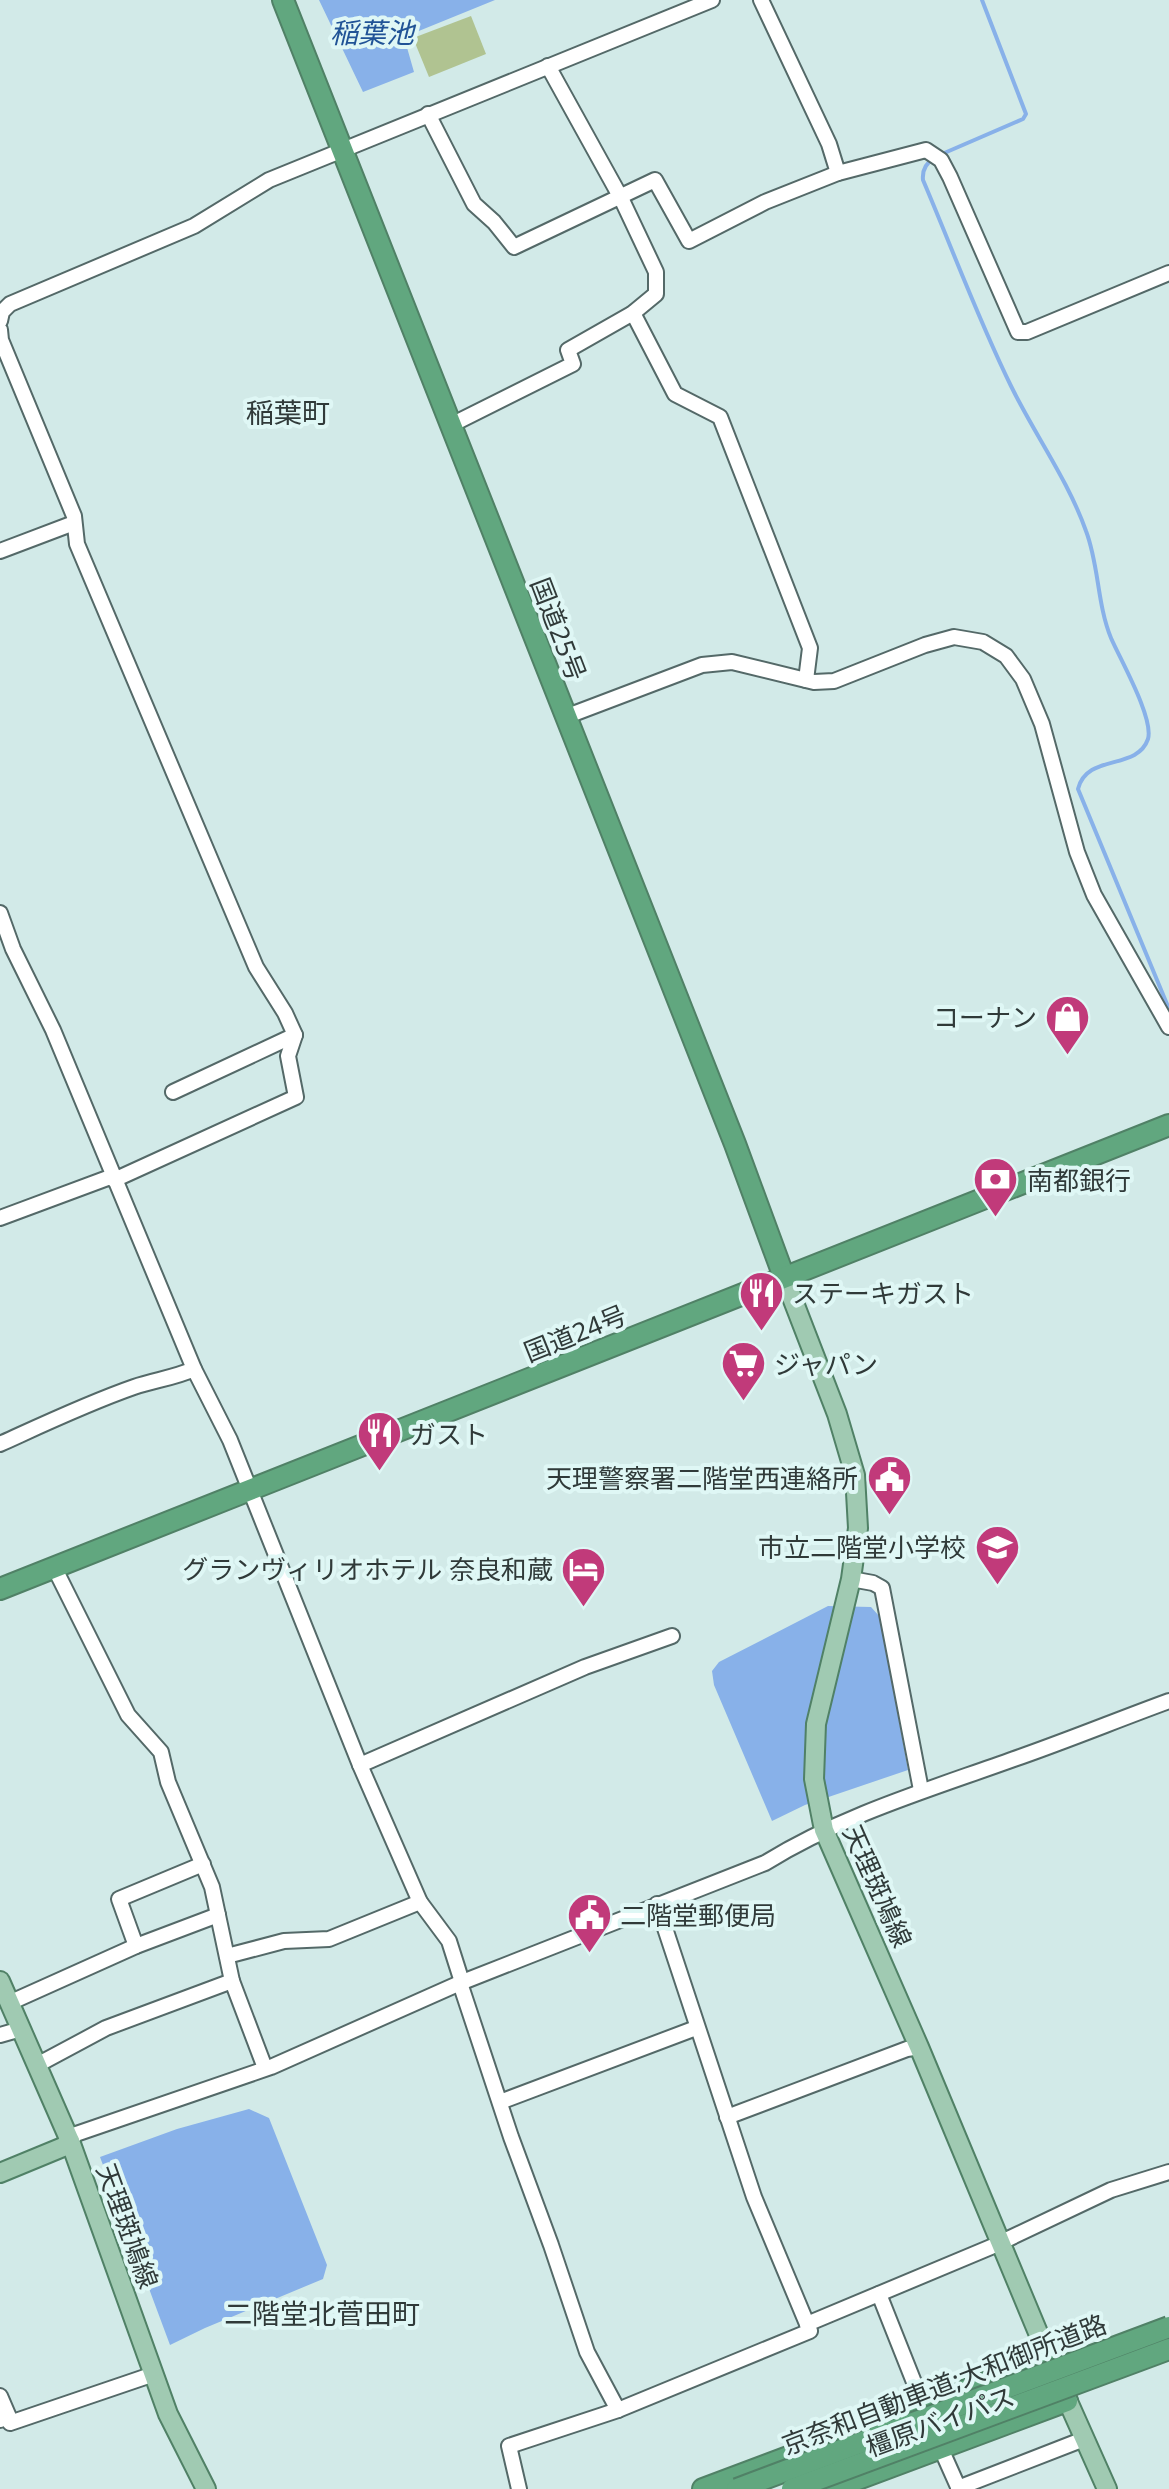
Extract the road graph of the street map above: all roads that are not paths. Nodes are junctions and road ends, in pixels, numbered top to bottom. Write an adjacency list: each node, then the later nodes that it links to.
1 (283, 0): 6 (highway, 国道25号)
2 (712, 0): 4 (street)
3 (761, 0): 7 (street)
4 (548, 66): 5 (street); 8 (street)
5 (428, 114): 6 (street); 8 (street)
6 (343, 151): 11 (street); 13 (highway, 国道25号)
7 (838, 173): 8 (street); 9 (street)
8 (621, 198): 10 (street)
9 (1169, 273)
10 (633, 313): 13 (street); 16 (street)
11 (0, 321)
12 (0, 330): 14 (street)
13 (451, 425): 17 (highway, 国道25号)
14 (74, 523): 15 (street); 20 (street)
15 (0, 551)
16 (806, 680): 17 (street); 19 (street)
17 (565, 717): 25 (highway, 国道25号)
18 (0, 913): 23 (street)
19 (1169, 1027)
20 (295, 1035): 21 (street); 23 (street)
21 (173, 1092)
22 (1169, 1125): 25 (highway, 国道24号)
23 (114, 1178): 24 (street); 26 (street)
24 (0, 1218)
25 (784, 1277): 28 (highway, 国道24号); 30 (main road, 天理斑鳩線)
26 (194, 1369): 27 (street); 28 (street)
27 (0, 1443)
28 (250, 1490): 29 (highway, 国道24号); 34 (street)
29 (54, 1567): 31 (highway, 国道24号); 37 (street)
30 (849, 1587): 35 (street); 36 (main road, 天理斑鳩線)
31 (0, 1589)
32 (672, 1636): 34 (street)
33 (1169, 1701): 35 (street)
34 (360, 1765): 38 (street)
35 (921, 1790): 36 (street)
36 (824, 1830): 39 (street); 49 (main road, 天理斑鳩線)
37 (203, 1864): 40 (street); 41 (street)
38 (420, 1902): 42 (street); 44 (street)
39 (657, 1904): 44 (street); 46 (street)
40 (218, 1915): 41 (street); 42 (street)
41 (136, 1946): 45 (street)
42 (227, 1956): 43 (street)
43 (232, 1981): 50 (street); 51 (street)
44 (461, 1982): 51 (street); 52 (street)
45 (3, 1991): 47 (main road, 天理斑鳩線)
46 (696, 2028): 52 (street); 53 (street)
47 (21, 2029): 48 (street); 50 (main road, 天理斑鳩線)
48 (0, 2035)
49 (919, 2047): 53 (street); 57 (main road, 天理斑鳩線)
50 (37, 2065): 54 (main road, 天理斑鳩線)
51 (265, 2068): 54 (street)
52 (500, 2102): 67 (street)
53 (727, 2117): 59 (street)
54 (70, 2141): 56 (main road); 63 (main road, 天理斑鳩線)
55 (1169, 2172): 57 (street)
56 (0, 2173)
57 (999, 2243): 58 (street); 62 (main road, 天理斑鳩線)
58 (879, 2294): 59 (street); 66 (street)
59 (807, 2324): 67 (street)
60 (1169, 2327): 75 (highway, 京奈和自動車道;大和御所道路, bridge)
61 (1169, 2349): 76 (highway, 京奈和自動車道;大和御所道路, bridge)
62 (1049, 2359): 65 (main road, 天理斑鳩線); 66 (highway, 橿原バイパス)
63 (154, 2374): 68 (street); 72 (main road, 天理斑鳩線)
64 (0, 2396): 68 (street)
65 (1067, 2401): 69 (main road, 天理斑鳩線); 70 (highway, 橿原バイパス)
66 (924, 2406): 70 (street); 74 (highway, 橿原バイパス)
67 (618, 2410): 73 (street)
68 (4, 2418)
69 (1084, 2439): 71 (street); 78 (main road, 天理斑鳩線)
70 (940, 2448): 71 (street); 77 (highway, 橿原バイパス)
71 (958, 2488)
72 (206, 2489)
73 (519, 2489)
74 (703, 2489)
75 (737, 2489)
76 (792, 2489)
77 (831, 2489)
78 (1107, 2489)

